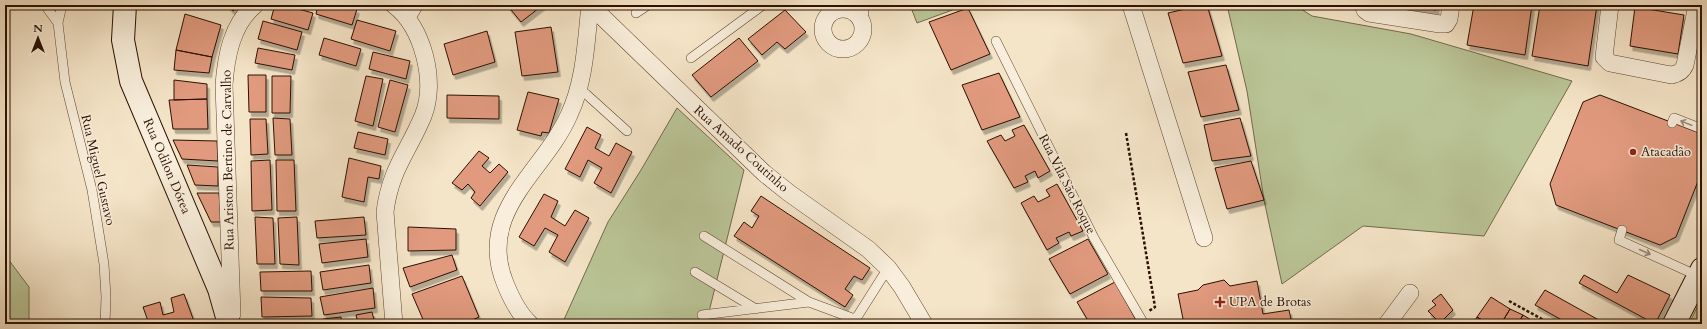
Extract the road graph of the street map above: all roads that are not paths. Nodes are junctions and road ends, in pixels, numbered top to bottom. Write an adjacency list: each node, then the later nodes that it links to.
1 (45, 5): 19 (lane)
2 (62, 5): 19 (lane)
3 (125, 5): 39 (street, Rua Odilon Dórea)
4 (255, 5): 39 (street, Rua Ariston Bertino de Carvalho)
5 (394, 5): 18 (street)
6 (419, 5): 18 (lane)
7 (590, 5): 23 (street); 30 (street, Rua Amado Coutinho)
8 (648, 5): 17 (lane)
9 (763, 5): 22 (lane)
10 (864, 5): 20 (lane)
11 (1131, 5): 29 (street)
12 (1363, 5): 13 (street)
13 (1450, 5)
14 (1610, 5): 15 (street)
15 (1697, 5)
16 (832, 9): 20 (street); 20 (street)
17 (636, 14)
18 (410, 22): 40 (street)
19 (58, 23): 38 (lane, Rua Miguel Gustavo)
20 (862, 24)
21 (996, 41): 37 (lane, Rua Vila São Roque)
22 (691, 58)
23 (579, 90): 26 (lane); 41 (street)
24 (1672, 123): 25 (lane, one-way to 24)
25 (1702, 129)
26 (627, 131)
27 (1622, 230): 32 (lane, one-way to 32)
28 (704, 236): 34 (lane)
29 (1204, 238)
30 (888, 268): 34 (lane); 42 (street, Rua Amado Coutinho)
31 (695, 272): 35 (lane)
32 (1700, 272): 44 (street)
33 (1410, 293): 43 (street)
34 (809, 302): 35 (lane)
35 (756, 309): 36 (lane)
36 (702, 315)
37 (1142, 320)
38 (105, 324)
39 (230, 324)
40 (394, 324)
41 (530, 324)
42 (924, 324)
43 (1387, 324)
44 (1674, 324)

